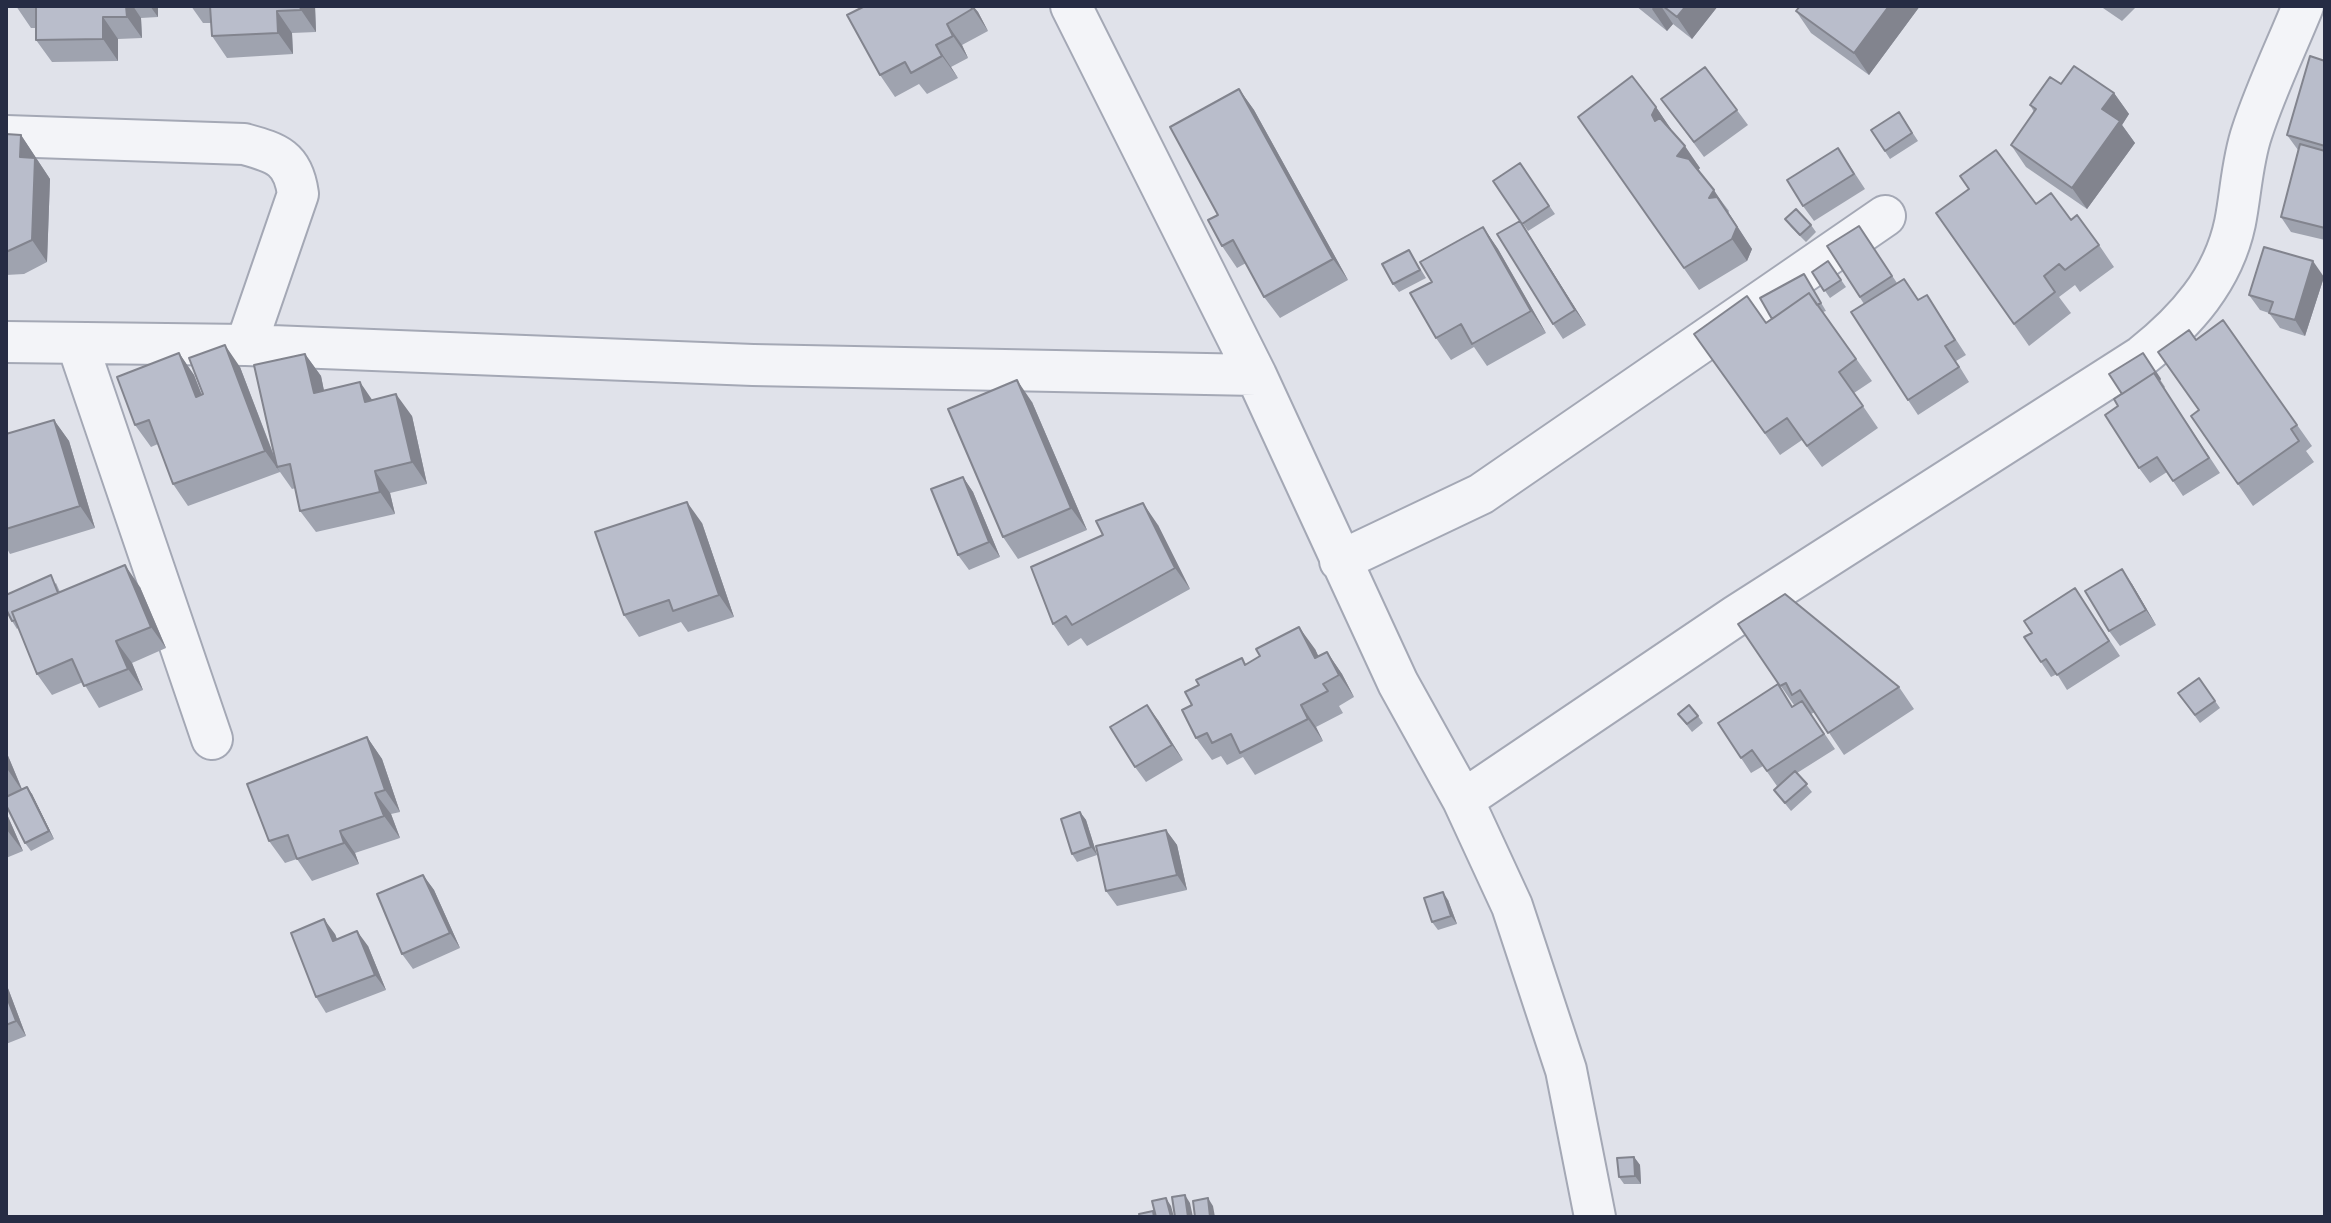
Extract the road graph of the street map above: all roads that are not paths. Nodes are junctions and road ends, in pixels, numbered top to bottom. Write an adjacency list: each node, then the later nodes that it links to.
1 (1071, 6): 8 (street)
2 (2303, 6): 11 (street)
3 (6, 136): 7 (street)
4 (1885, 216): 9 (street)
5 (6, 342): 6 (street)
6 (77, 343): 7 (street); 10 (street)
7 (246, 345): 8 (street)
8 (1256, 375): 9 (street)
9 (1340, 561): 11 (street)
10 (212, 739)
11 (1463, 800): 12 (street)
12 (1595, 1217)

